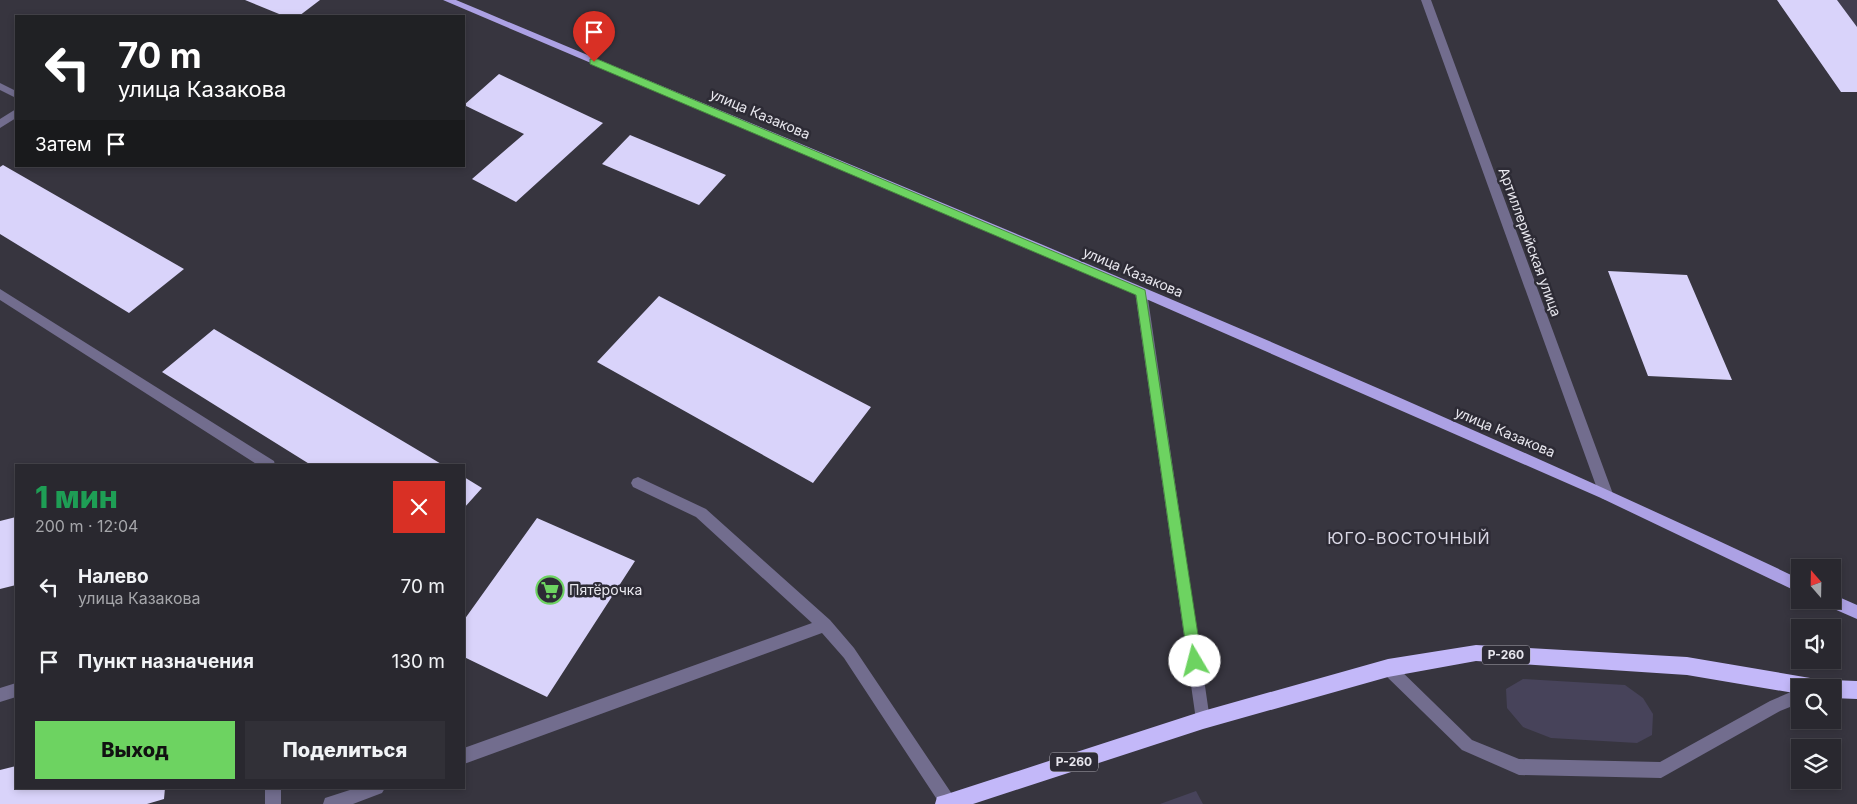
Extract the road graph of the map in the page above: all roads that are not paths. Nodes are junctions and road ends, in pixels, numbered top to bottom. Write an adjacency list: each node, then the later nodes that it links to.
1 (448, 0): 7 (main road, улица Казакова)
2 (1426, 0): 11 (street, Артиллерийская улица)
3 (0, 86): 4 (street)
4 (15, 94)
5 (15, 114): 6 (street)
6 (0, 124)
7 (1141, 292): 11 (main road, улица Казакова); 23 (street)
8 (0, 294): 9 (street)
9 (267, 464)
10 (638, 484): 15 (street)
11 (1606, 494): 12 (main road, улица Казакова)
12 (1791, 582)
13 (1841, 605): 14 (main road)
14 (1857, 612)
15 (825, 625): 24 (street); 27 (street)
16 (1388, 668): 17 (highway, Р-260); 22 (street); 23 (highway, Р-260)
17 (1791, 684)
18 (1841, 689): 20 (highway)
19 (15, 690): 21 (street)
20 (1857, 690)
21 (0, 695)
22 (1791, 699)
23 (1204, 720): 27 (highway, Р-260)
24 (465, 756)
25 (273, 789): 28 (street)
26 (374, 789): 29 (street)
27 (946, 803)
28 (273, 804)
29 (331, 804)

